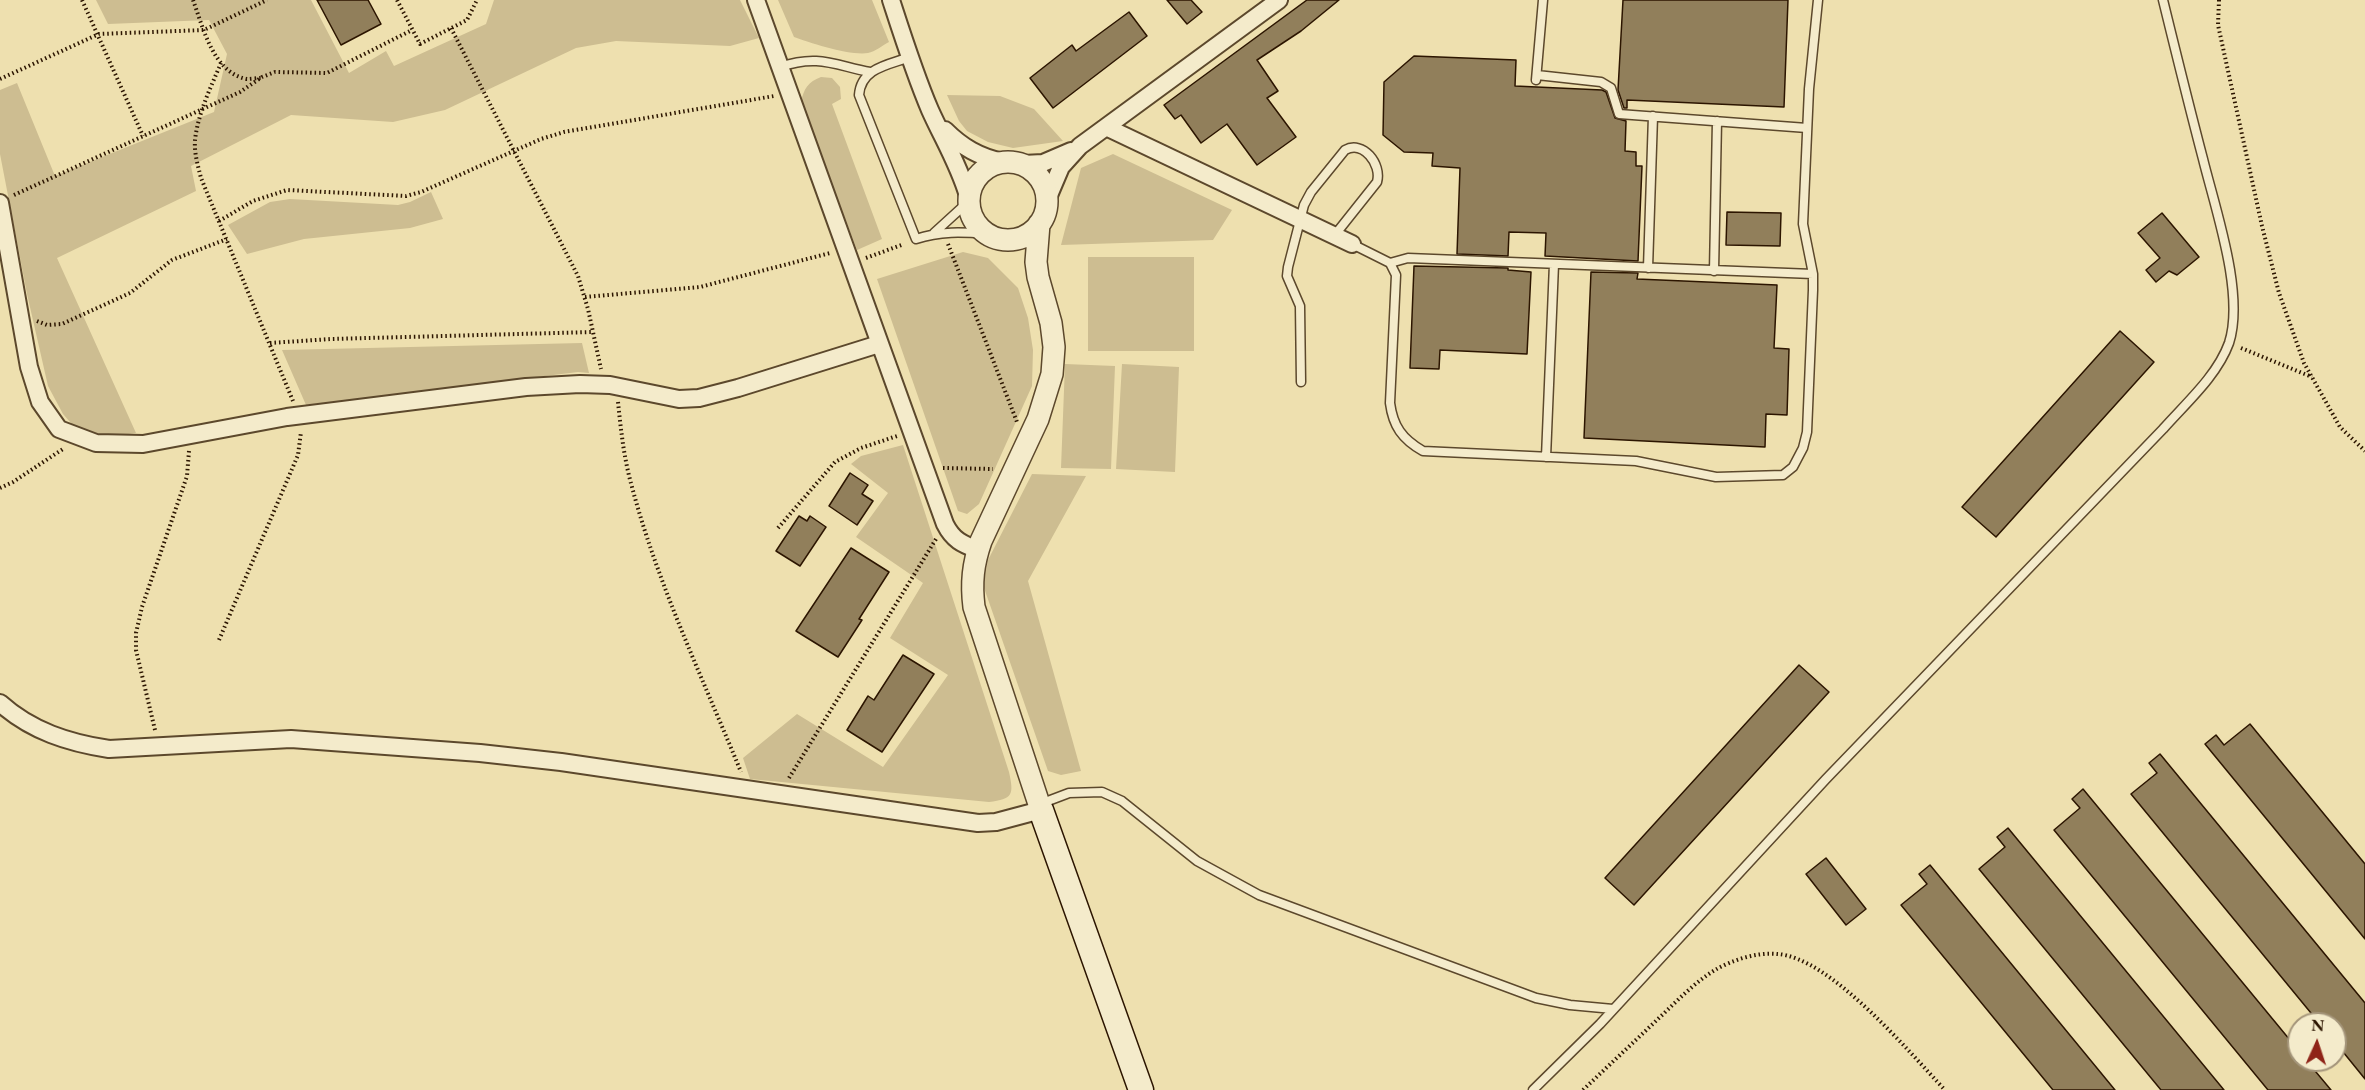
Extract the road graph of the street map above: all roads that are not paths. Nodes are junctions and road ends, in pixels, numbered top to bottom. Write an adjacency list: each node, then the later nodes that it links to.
1 (756, 0): 8 (street)
2 (891, 0): 7 (street)
3 (1279, 0): 13 (street)
4 (1543, 0): 10 (lane)
5 (1818, 0): 14 (lane)
6 (2163, 0): 38 (lane)
7 (910, 57): 9 (lane); 11 (street)
8 (780, 67): 9 (lane); 32 (street)
9 (870, 72): 22 (lane)
10 (1653, 116): 12 (lane); 28 (lane)
11 (936, 121): 16 (street); 17 (street)
12 (1717, 121): 14 (lane); 29 (lane)
13 (1106, 127): 15 (street); 20 (street)
14 (1807, 128): 30 (lane)
15 (1080, 146): 16 (street); 19 (street)
16 (1013, 163): 17 (street); 19 (street)
17 (968, 199): 22 (lane); 23 (street)
18 (5, 200): 32 (street)
19 (1047, 200): 21 (street)
20 (1299, 219): 24 (street); 24 (lane); 33 (lane)
21 (1040, 224): 23 (street); 31 (street)
22 (933, 234): 23 (lane)
23 (990, 236): 31 (street)
24 (1334, 236): 25 (street)
25 (1352, 244): 26 (lane)
26 (1390, 263): 27 (lane); 34 (lane)
27 (1554, 264): 28 (lane); 34 (lane)
28 (1648, 268): 29 (lane)
29 (1714, 271): 30 (lane)
30 (1813, 274): 34 (lane)
31 (1038, 278): 35 (street)
32 (879, 344): 35 (street)
33 (1301, 382)
34 (1546, 457)
35 (978, 550): 37 (street)
36 (0, 703): 37 (street)
37 (1040, 807): 38 (lane); 39 (main road)
38 (1613, 1009): 40 (lane)
39 (1141, 1090)
40 (1533, 1090)

